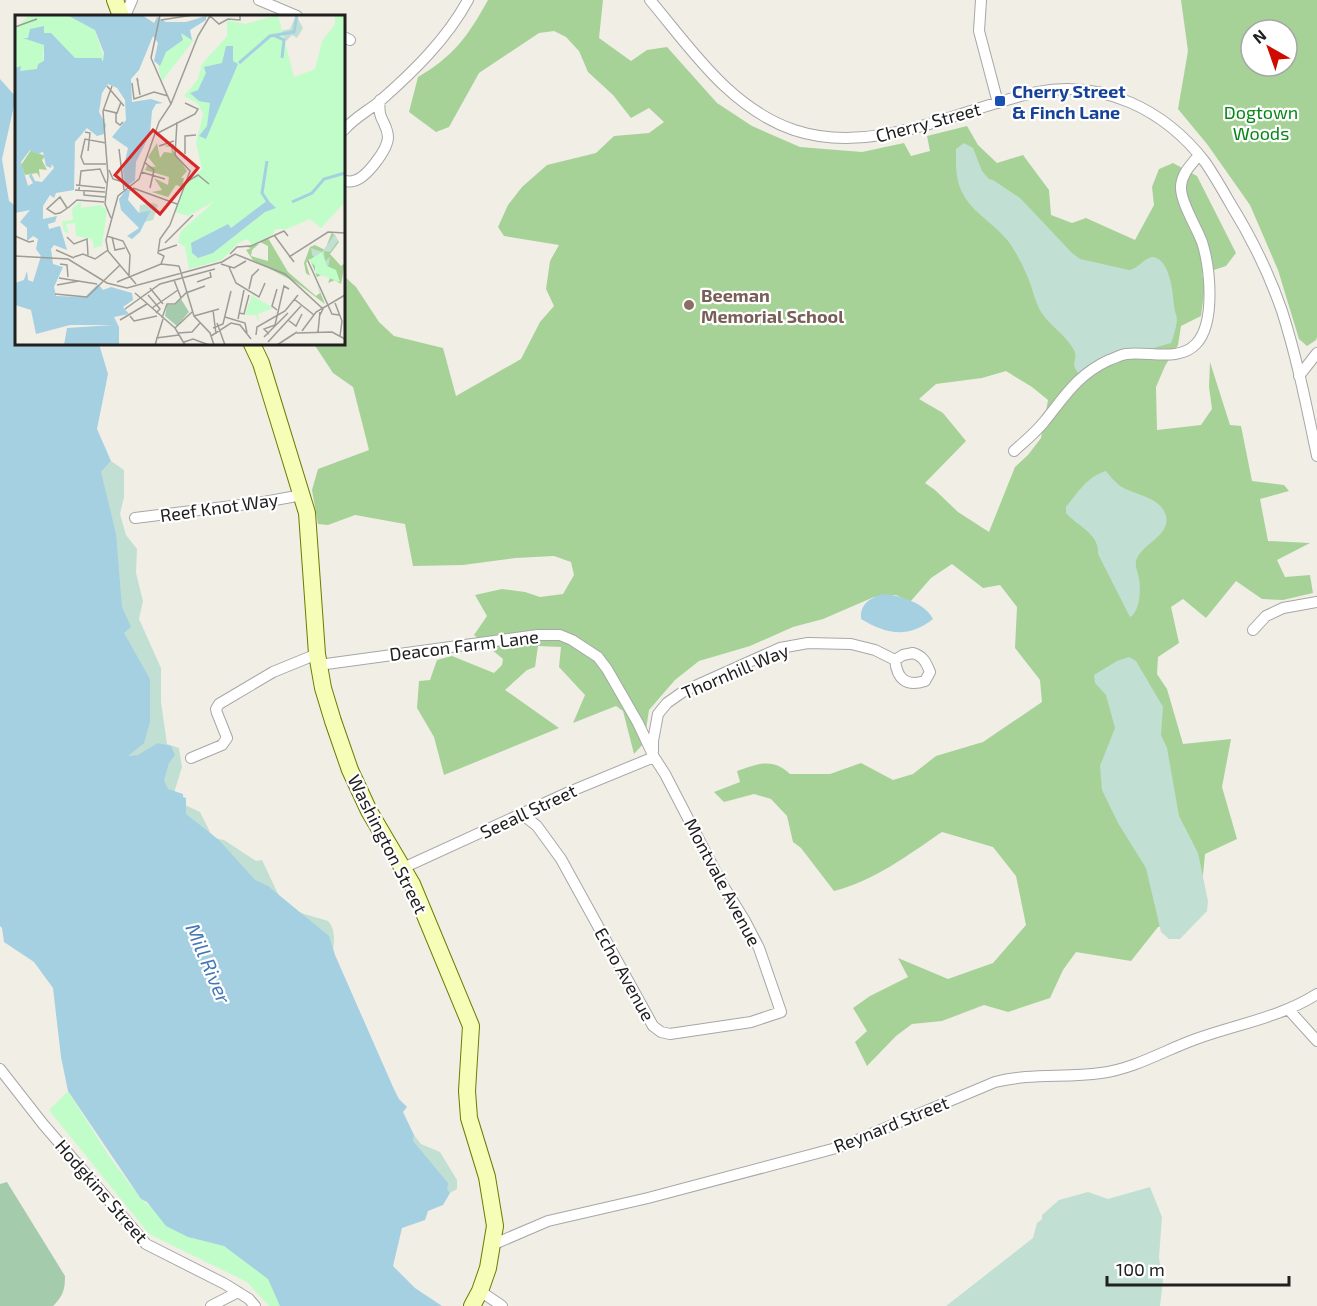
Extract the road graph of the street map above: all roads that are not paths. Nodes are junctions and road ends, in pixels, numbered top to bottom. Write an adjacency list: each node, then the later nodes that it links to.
1 (115, 0): 8 (main road)
2 (132, 0): 9 (street)
3 (259, 0): 7 (street)
4 (468, 0): 12 (street)
5 (650, 0): 13 (street, Cherry Street)
6 (981, 0): 13 (street)
7 (270, 5): 10 (street); 11 (street)
8 (122, 15)
9 (124, 15)
10 (273, 15)
11 (295, 15)
12 (380, 100): 14 (street); 16 (street)
13 (998, 103): 15 (street, Cherry Street)
14 (345, 129)
15 (1199, 155): 19 (street, Cherry Street); 20 (street)
16 (345, 181)
17 (252, 345): 22 (main road, Washington Street)
18 (1317, 353): 19 (street)
19 (1299, 376): 21 (street, Cherry Street)
20 (1014, 451)
21 (1317, 456)
22 (302, 495): 23 (street, Reef Knot Way); 26 (main road, Washington Street)
23 (135, 518)
24 (1317, 602): 25 (street)
25 (1253, 630)
26 (318, 659): 28 (street, Deacon Farm Lane); 29 (street, Deacon Farm Lane); 31 (main road, Washington Street)
27 (896, 660): 28 (street, Thornhill Way)
28 (654, 757): 30 (street, Seeall Street); 34 (street, Montvale Avenue)
29 (192, 758)
30 (522, 814): 31 (street, Seeall Street); 34 (street, Echo Avenue)
31 (403, 868): 37 (main road, Washington Street)
32 (1317, 994): 33 (street, Reynard Street)
33 (1289, 1010): 35 (street); 37 (street, Reynard Street)
34 (781, 1012)
35 (1317, 1041)
36 (0, 1069): 38 (street, Hodgkins Street)
37 (492, 1245): 39 (main road, Washington Street)
38 (238, 1292): 40 (street); 41 (street, Hodgkins Street)
39 (476, 1299): 42 (street)
40 (211, 1306)
41 (255, 1306)
42 (502, 1306)

